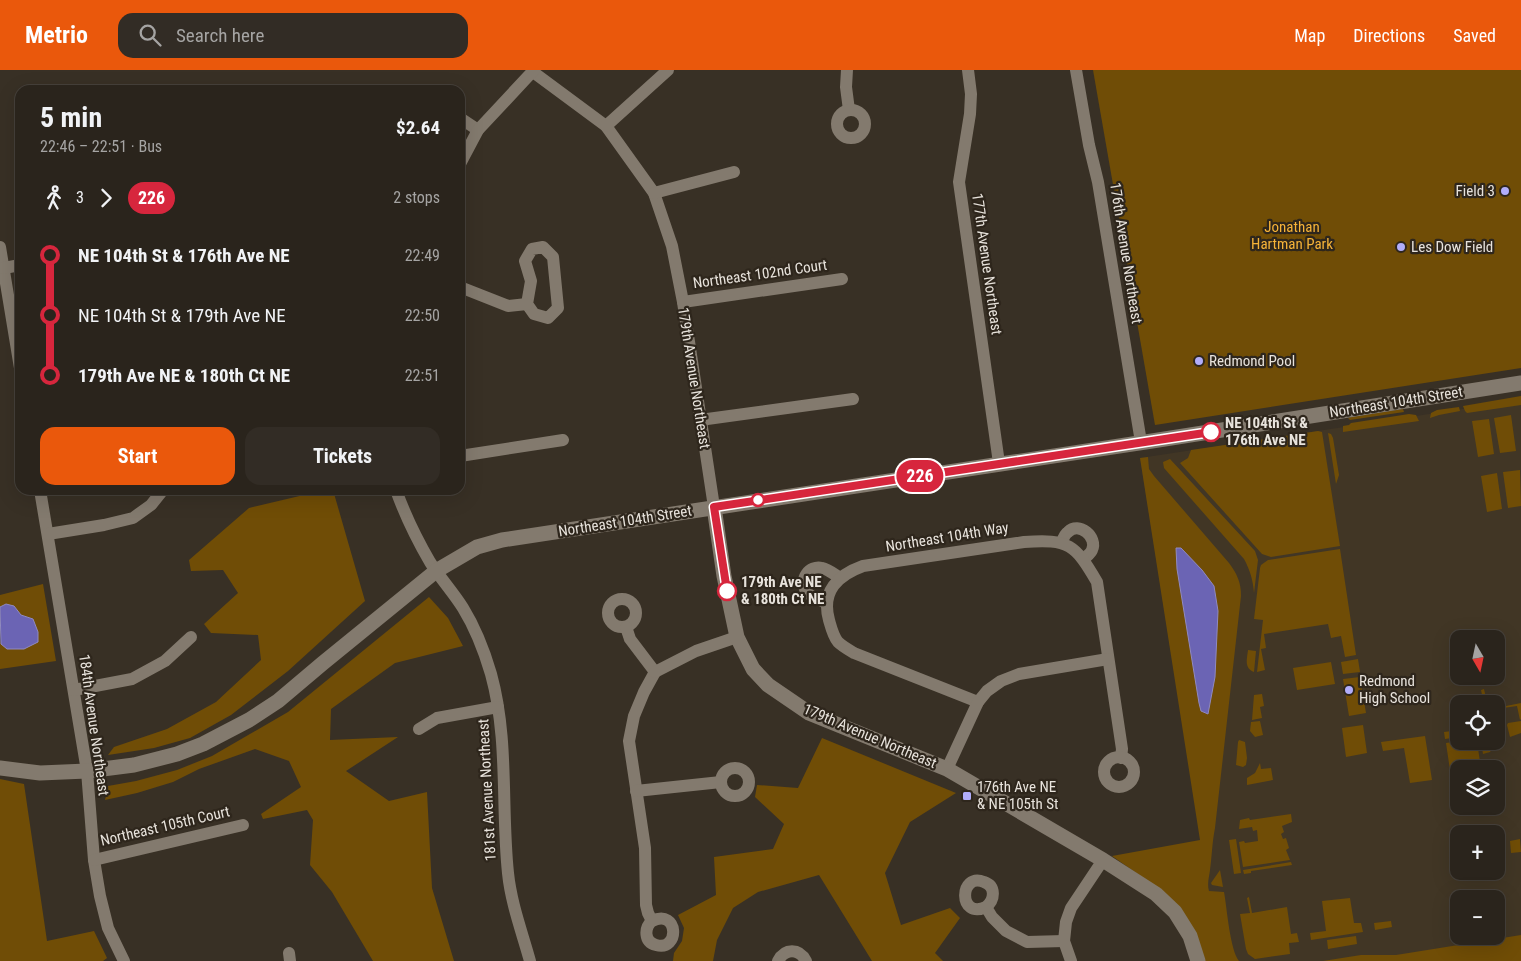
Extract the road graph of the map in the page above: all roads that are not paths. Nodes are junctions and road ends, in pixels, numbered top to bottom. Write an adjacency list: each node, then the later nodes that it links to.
1 (668, 70): 8 (street)
2 (847, 70): 6 (street)
3 (968, 70): 27 (street, 177th Avenue Northeast)
4 (1076, 70): 25 (street, 176th Avenue Northeast)
5 (533, 71): 8 (street, 179th Avenue Northeast); 9 (street)
6 (849, 110)
7 (465, 121): 9 (street)
8 (606, 126): 12 (street, 179th Avenue Northeast)
9 (478, 130): 10 (street)
10 (465, 155)
11 (734, 172): 12 (street)
12 (654, 193): 18 (street, 179th Avenue Northeast)
13 (0, 247): 15 (street)
14 (15, 266): 15 (street)
15 (4, 268): 20 (street)
16 (842, 279): 18 (street, Northeast 102nd Court)
17 (465, 289): 19 (street)
18 (683, 302): 23 (street, 179th Avenue Northeast)
19 (527, 304): 19 (street)
20 (15, 337)
21 (1521, 383): 25 (street, Northeast 104th Street)
22 (852, 399): 23 (street)
23 (700, 420): 31 (street, 179th Avenue Northeast)
24 (562, 440): 26 (street)
25 (1141, 442): 27 (street, Northeast 104th Street)
26 (465, 455)
27 (999, 463): 31 (street, Northeast 104th Street)
28 (41, 495): 32 (street, 184th Avenue Northeast)
29 (159, 495): 32 (street)
30 (398, 495): 35 (street, 181st Avenue Northeast)
31 (714, 507): 35 (street, Northeast 104th Street); 40 (street, 179th Avenue Northeast)
32 (48, 534): 43 (street, 184th Avenue Northeast)
33 (1067, 546): 34 (street); 34 (street); 36 (street, Northeast 104th Way)
34 (1084, 559): 41 (street)
35 (436, 571): 45 (street, 181st Avenue Northeast); 50 (street, Northeast 104th Street)
36 (840, 578): 37 (street, Northeast 104th Way); 37 (street)
37 (826, 603): 44 (street)
38 (626, 627): 42 (street)
39 (191, 637): 43 (street)
40 (737, 637): 42 (street); 49 (street, 179th Avenue Northeast)
41 (1108, 659): 44 (street); 47 (street)
42 (655, 672): 52 (street)
43 (74, 690): 50 (street, 184th Avenue Northeast)
44 (978, 702): 49 (street)
45 (498, 707): 46 (street); 60 (street, 181st Avenue Northeast)
46 (419, 729)
47 (1121, 758)
48 (0, 768): 50 (street, Northeast 104th Street)
49 (947, 769): 55 (street, 179th Avenue Northeast)
50 (87, 771): 54 (street, 184th Avenue Northeast)
51 (721, 782): 52 (street)
52 (636, 791): 57 (street)
53 (244, 825): 54 (street, Northeast 105th Court)
54 (94, 860): 59 (street, 184th Avenue Northeast)
55 (1103, 860): 58 (street); 64 (street, 179th Avenue Northeast)
56 (986, 907): 58 (street)
57 (652, 921)
58 (1064, 941): 63 (street)
59 (124, 961)
60 (530, 961)
61 (778, 961): 62 (street)
62 (806, 961)
63 (1071, 961)
64 (1198, 961)

